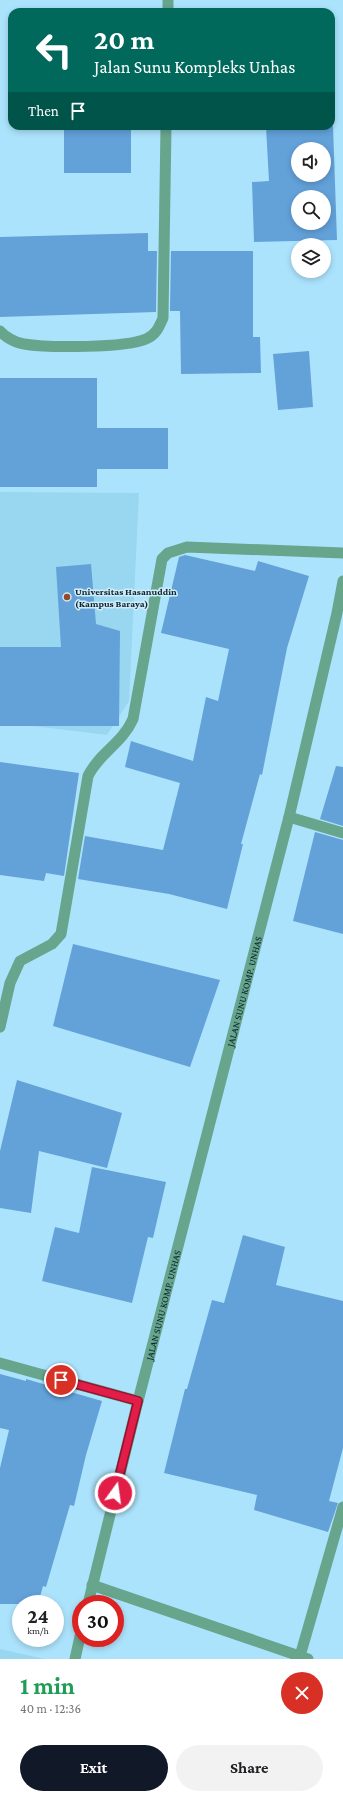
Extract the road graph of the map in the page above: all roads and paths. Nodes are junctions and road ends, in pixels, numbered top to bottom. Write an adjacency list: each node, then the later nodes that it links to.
1 (166, 130): 2 (street)
2 (0, 331)
3 (343, 553): 7 (street)
4 (343, 581): 5 (street, JALAN SUNU KOMP. UNHAS)
5 (289, 817): 6 (street); 9 (street, JALAN SUNU KOMP. UNHAS)
6 (343, 833)
7 (0, 1027)
8 (0, 1363): 9 (street)
9 (138, 1401): 11 (street, JALAN SUNU KOMP. UNHAS)
10 (343, 1507): 14 (street)
11 (92, 1585): 12 (street, JALAN SUNU KOMP. UNHAS); 14 (street)
12 (90, 1595)
13 (78, 1647): 15 (street)
14 (304, 1657)
15 (75, 1659)

